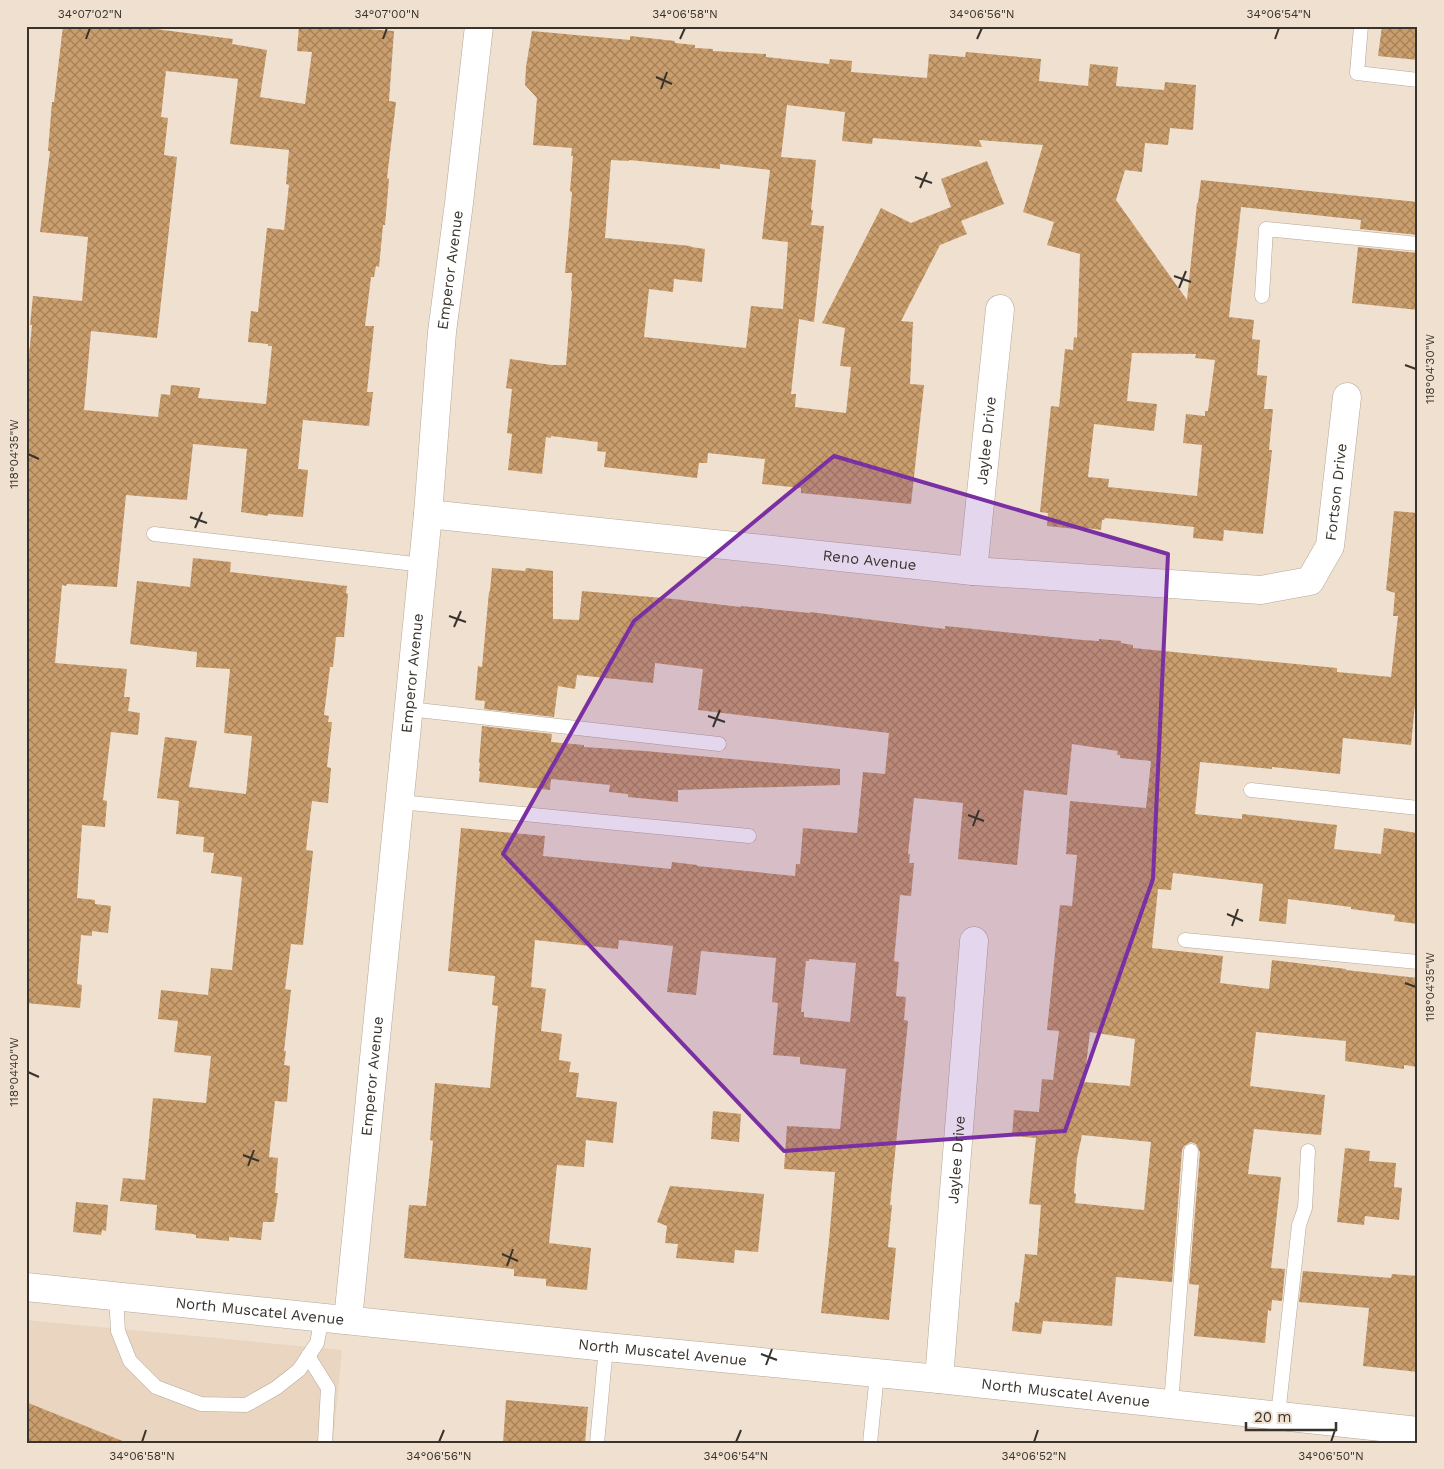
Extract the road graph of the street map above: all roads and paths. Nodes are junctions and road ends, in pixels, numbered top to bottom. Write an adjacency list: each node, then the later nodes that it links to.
1 (479, 26): 8 (street, Emperor Avenue)
2 (1362, 26): 3 (lane)
3 (1418, 80)
4 (1418, 244): 5 (lane)
5 (1262, 296)
6 (1000, 309): 11 (street, Jaylee Drive)
7 (1347, 397): 12 (street, Fortson Drive)
8 (428, 514): 10 (street, Emperor Avenue); 11 (street, Reno Avenue)
9 (154, 534): 10 (lane)
10 (423, 565): 13 (street, Emperor Avenue)
11 (972, 571): 12 (street, Reno Avenue)
12 (1310, 581)
13 (409, 709): 14 (lane); 16 (street, Emperor Avenue)
14 (719, 744)
15 (1251, 790): 17 (lane)
16 (400, 802): 18 (lane); 26 (street, Emperor Avenue)
17 (1418, 808)
18 (749, 836)
19 (1185, 940): 21 (lane)
20 (974, 941): 30 (street, Jaylee Drive)
21 (1418, 962)
22 (1308, 1151): 32 (lane)
23 (1191, 1152): 31 (lane)
24 (26, 1287): 25 (street, North Muscatel Avenue)
25 (116, 1296): 26 (street, North Muscatel Avenue); 28 (lane)
26 (335, 1319): 27 (street, North Muscatel Avenue); 28 (lane)
27 (606, 1347): 29 (street, North Muscatel Avenue); 35 (lane)
28 (308, 1356): 34 (lane)
29 (877, 1374): 30 (street, North Muscatel Avenue); 36 (lane)
30 (939, 1379): 31 (street, North Muscatel Avenue)
31 (1171, 1404): 32 (street, North Muscatel Avenue)
32 (1278, 1415): 33 (street, North Muscatel Avenue)
33 (1418, 1431)
34 (324, 1443)
35 (597, 1443)
36 (870, 1443)

